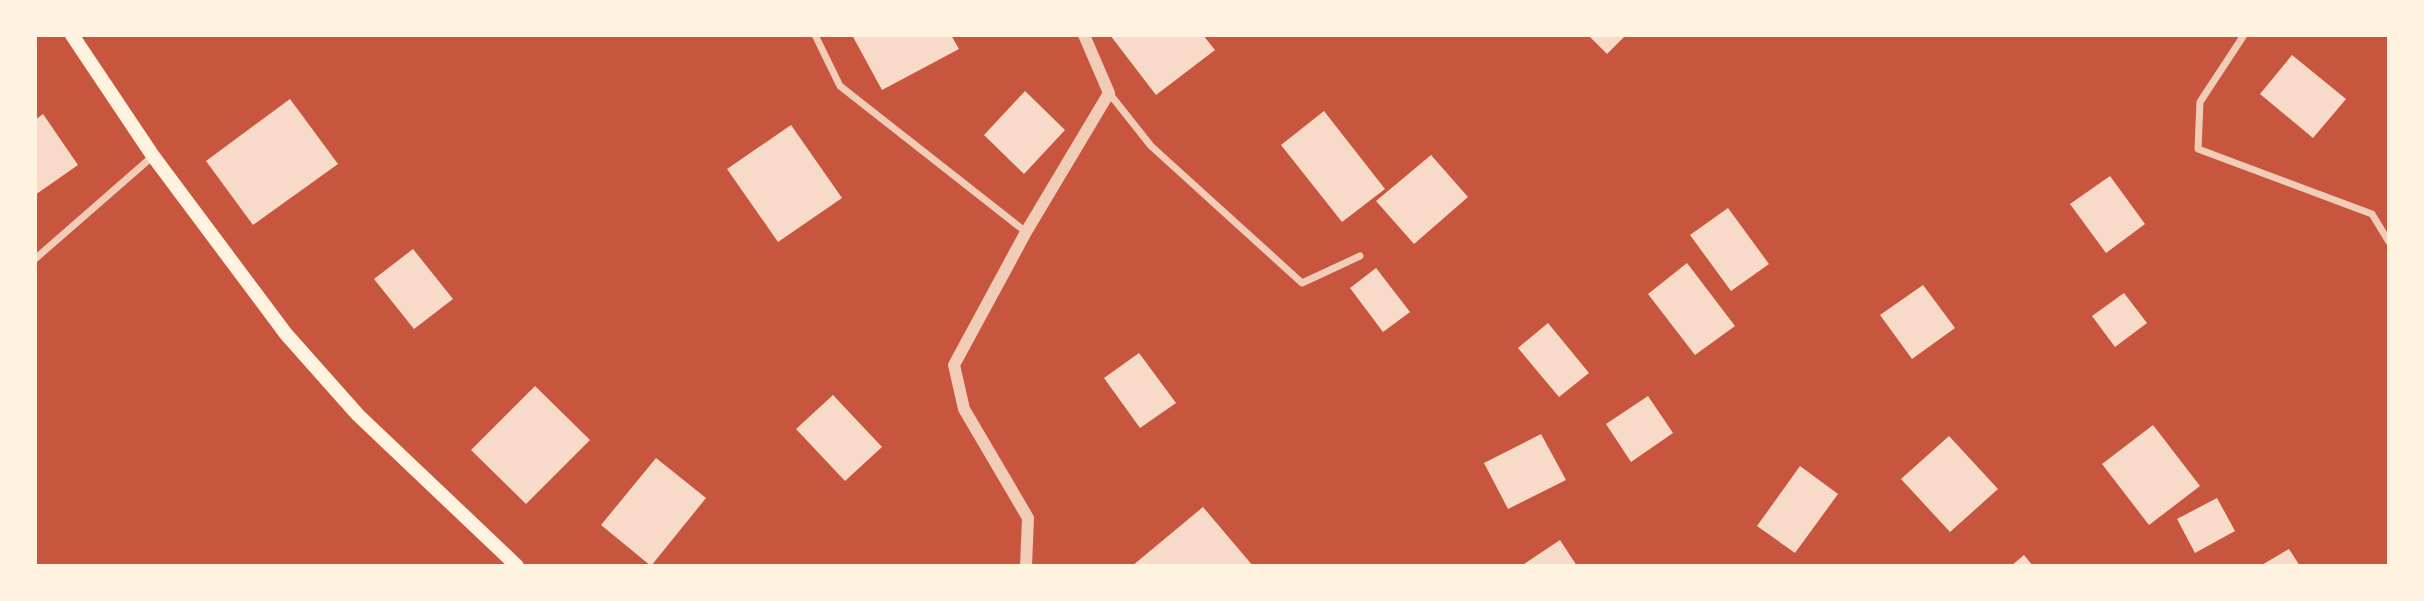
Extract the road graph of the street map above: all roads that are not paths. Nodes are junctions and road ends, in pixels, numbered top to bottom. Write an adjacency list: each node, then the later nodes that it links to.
1 (72, 35): 6 (main road)
2 (815, 35): 7 (street)
3 (1084, 35): 5 (street)
4 (2244, 35): 8 (street)
5 (1109, 93): 7 (street); 9 (street)
6 (153, 156): 10 (street); 11 (main road)
7 (1026, 232): 12 (street)
8 (2389, 242)
9 (1360, 256)
10 (35, 259)
11 (517, 566)
12 (1026, 566)

